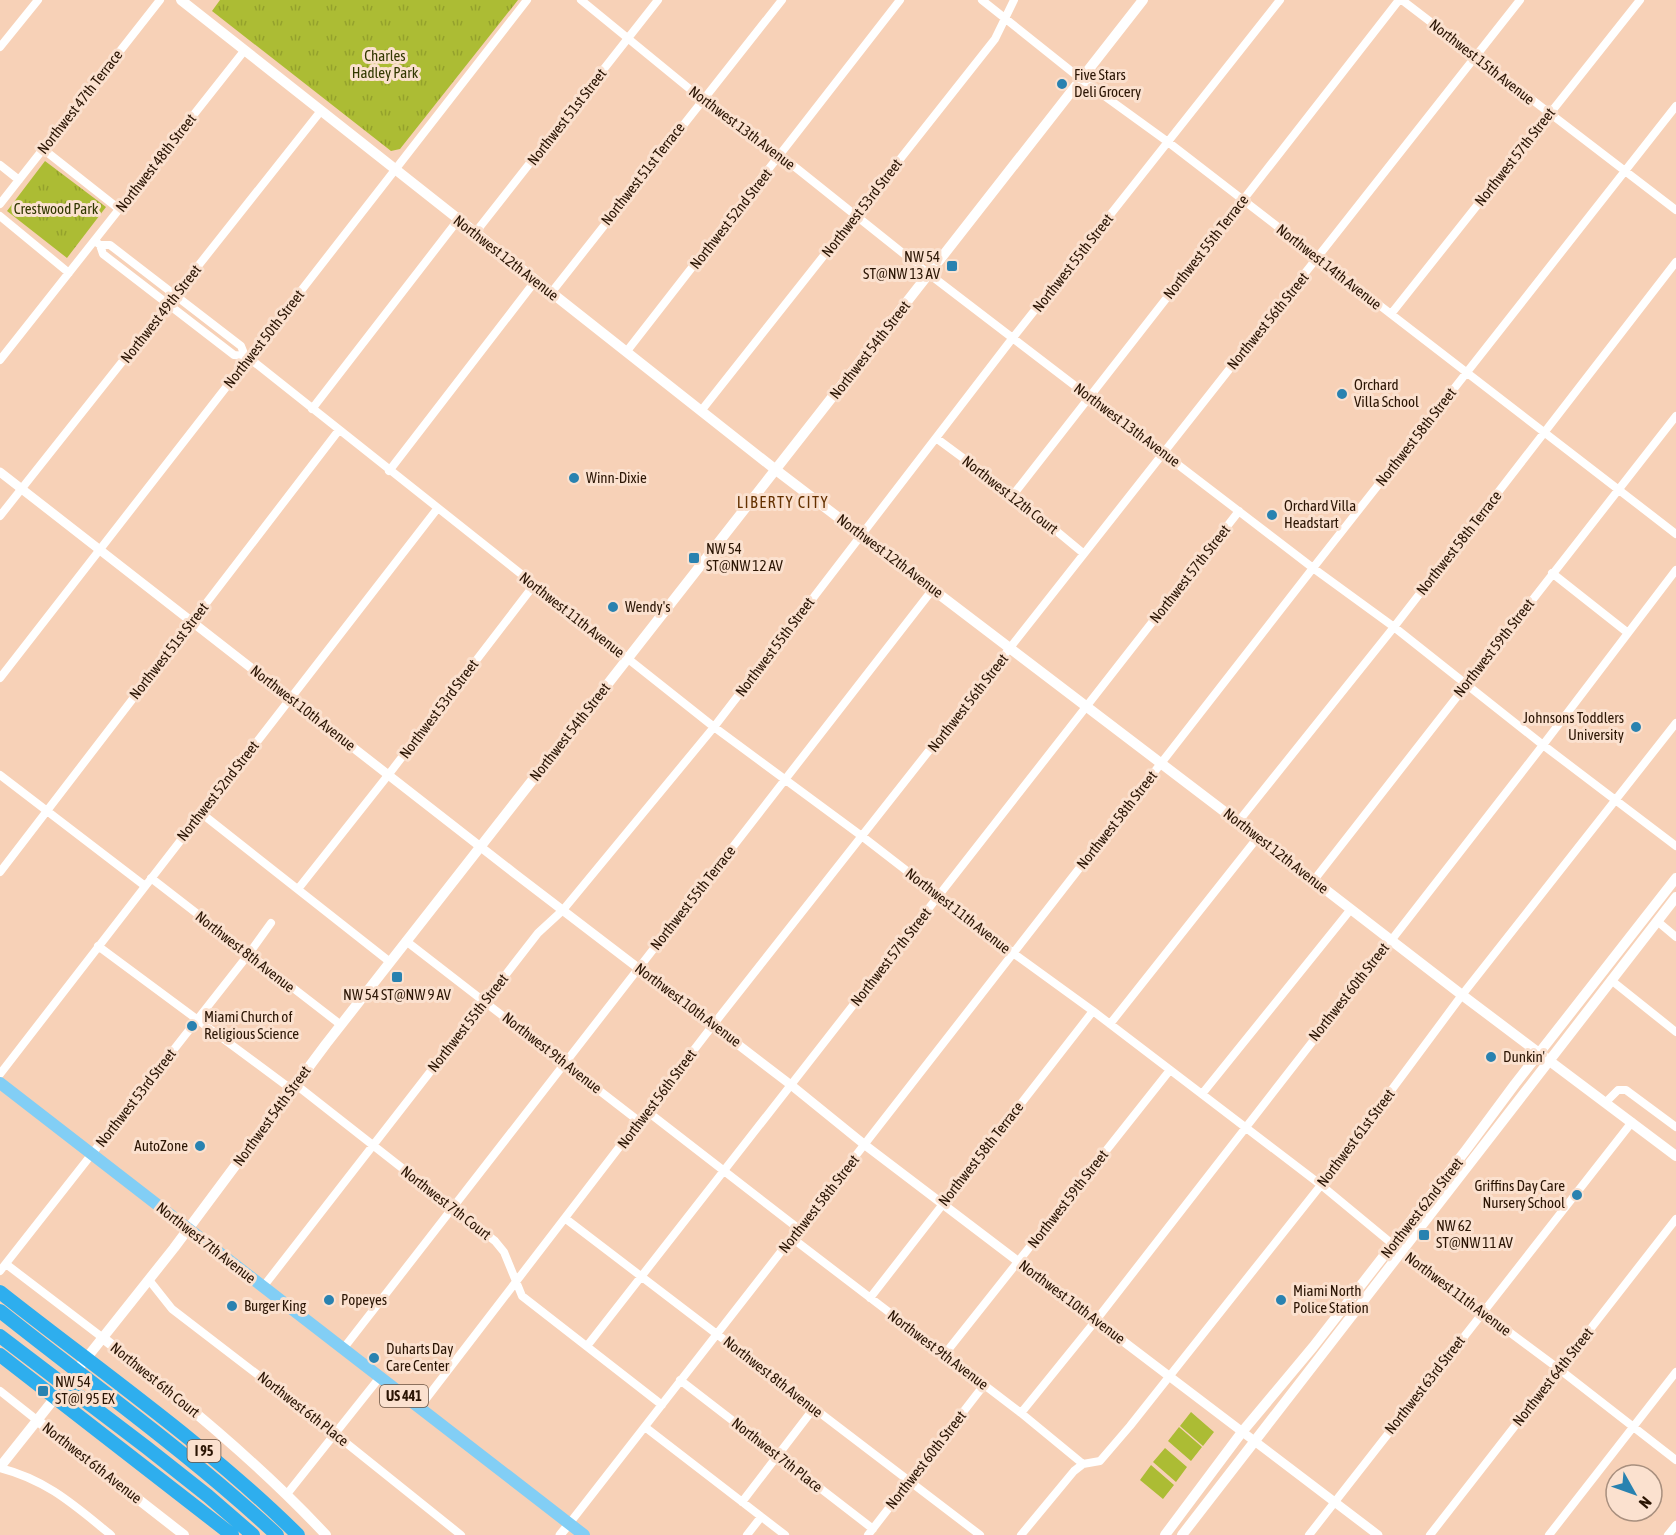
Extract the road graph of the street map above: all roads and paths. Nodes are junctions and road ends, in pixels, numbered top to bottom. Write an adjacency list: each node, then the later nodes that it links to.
1 (38, 0): 18 (street)
2 (160, 0): 27 (street, Northwest 47th Terrace)
3 (181, 0): 19 (main road, Northwest 12th Avenue)
4 (527, 0): 30 (street, Northwest 50th Street)
5 (581, 0): 17 (street, Northwest 13th Avenue)
6 (658, 0): 17 (street, Northwest 51st Street)
7 (782, 0): 22 (street, Northwest 51st Terrace)
8 (900, 0): 28 (street, Northwest 52nd Street)
9 (982, 0): 16 (street, Northwest 14th Avenue)
10 (1014, 0): 16 (street, Northwest 53rd Street)
11 (1143, 0): 21 (main road, Northwest 54th Street)
12 (1280, 0): 26 (street, Northwest 55th Street)
13 (1401, 0): 20 (street, Northwest 15th Avenue); 33 (street, Northwest 55th Terrace)
14 (1520, 0): 20 (street, Northwest 56th Street)
15 (1640, 0): 25 (street, Northwest 57th Street)
16 (1005, 19): 21 (street, Northwest 14th Avenue); 38 (street, Northwest 53rd Street)
17 (629, 38): 22 (street, Northwest 13th Avenue); 40 (street, Northwest 51st Street)
18 (0, 47)
19 (244, 51): 24 (main road, Northwest 12th Avenue); 35 (street, Northwest 48th Street)
20 (1475, 56): 25 (street, Northwest 15th Avenue); 42 (street, Northwest 56th Street)
21 (1081, 80): 26 (street, Northwest 14th Avenue); 45 (main road, Northwest 54th Street)
22 (702, 99): 28 (street, Northwest 13th Avenue); 47 (street, Northwest 51st Terrace)
23 (1676, 106): 31 (street, Northwest 58th Street)
24 (320, 112): 30 (main road, Northwest 12th Avenue); 48 (street, Northwest 49th Street)
25 (1549, 114): 31 (street, Northwest 15th Avenue); 50 (street, Northwest 57th Street)
26 (1168, 142): 33 (street, Northwest 14th Avenue); 51 (street, Northwest 55th Street)
27 (43, 149): 32 (street, Northwest 47th Terrace); 35 (street)
28 (780, 155): 38 (street, Northwest 13th Avenue); 52 (street, Northwest 52nd Street)
29 (0, 165): 32 (street)
30 (396, 171): 39 (main road, Northwest 12th Avenue); 53 (street, Northwest 50th Street)
31 (1625, 172): 36 (street, Northwest 15th Avenue); 55 (street, Northwest 58th Street)
32 (19, 180): 34 (street, Northwest 47th Terrace)
33 (1242, 200): 42 (street, Northwest 14th Avenue); 56 (street, Northwest 55th Terrace)
34 (0, 204)
35 (119, 210): 41 (street, Northwest 48th Street)
36 (1676, 210)
37 (0, 216): 44 (street)
38 (855, 216): 45 (street, Northwest 13th Avenue); 58 (street, Northwest 53rd Street)
39 (458, 220): 40 (main road, Northwest 12th Avenue); 57 (street)
40 (475, 233): 46 (main road, Northwest 12th Avenue)
41 (97, 243): 44 (street, Northwest 48th Street); 48 (street, Northwest 11th Avenue); 49 (street, Northwest 11th Avenue)
42 (1318, 258): 50 (street, Northwest 14th Avenue); 63 (street, Northwest 56th Street)
43 (1676, 262): 61 (street, Northwest 58th Terrace)
44 (69, 273): 54 (street, Northwest 48th Street)
45 (929, 274): 51 (street, Northwest 13th Avenue); 64 (main road, Northwest 54th Street)
46 (536, 280): 47 (main road, Northwest 12th Avenue); 65 (street)
47 (551, 293): 52 (main road, Northwest 12th Avenue)
48 (175, 296): 49 (street, Northwest 49th Street); 53 (street, Northwest 11th Avenue)
49 (168, 305): 53 (street, Northwest 11th Avenue); 67 (street, Northwest 49th Street)
50 (1391, 314): 55 (street, Northwest 14th Avenue)
51 (1013, 338): 56 (street, Northwest 13th Avenue); 62 (street, Northwest 55th Street)
52 (627, 351): 58 (main road, Northwest 12th Avenue)
53 (247, 357): 57 (street, Northwest 11th Avenue); 75 (street, Northwest 50th Street)
54 (0, 360)
55 (1467, 373): 61 (street, Northwest 14th Avenue); 77 (street, Northwest 58th Street)
56 (1090, 397): 63 (street, Northwest 13th Avenue); 69 (street, Northwest 55th Terrace)
57 (312, 409): 60 (street, Northwest 11th Avenue)
58 (701, 411): 64 (main road, Northwest 12th Avenue)
59 (1676, 416): 68 (street, Northwest 59th Street)
60 (339, 430): 65 (street, Northwest 11th Avenue); 82 (street, Northwest 51st Street)
61 (1544, 432): 68 (street, Northwest 14th Avenue); 83 (street, Northwest 58th Terrace)
62 (936, 438): 69 (street, Northwest 12th Court); 73 (street, Northwest 55th Street)
63 (1163, 452): 71 (street, Northwest 13th Avenue); 76 (street, Northwest 56th Street)
64 (776, 470): 73 (main road, Northwest 12th Avenue); 86 (main road, Northwest 54th Street)
65 (389, 471): 70 (street, Northwest 11th Avenue)
66 (0, 472): 67 (street, Northwest 10th Avenue)
67 (21, 489): 72 (street, Northwest 49th Street); 75 (street, Northwest 10th Avenue)
68 (1618, 490): 74 (street, Northwest 14th Avenue); 79 (street, Northwest 59th Street)
69 (1013, 495): 76 (street, Northwest 12th Court)
70 (437, 509): 80 (street, Northwest 11th Avenue); 89 (street, Northwest 52nd Street)
71 (1239, 511): 77 (street, Northwest 13th Avenue); 90 (street, Northwest 57th Street)
72 (0, 516)
73 (861, 534): 81 (main road, Northwest 12th Avenue); 92 (street, Northwest 55th Street)
74 (1676, 534)
75 (100, 550): 82 (street, Northwest 10th Avenue); 87 (street, Northwest 50th Street)
76 (1083, 554): 85 (street, Northwest 56th Street)
77 (1313, 568): 83 (street, Northwest 13th Avenue); 94 (street, Northwest 58th Street)
78 (1676, 570): 84 (street, Northwest 60th Street)
79 (1552, 573): 84 (street); 88 (street, Northwest 59th Street)
80 (534, 585): 86 (street, Northwest 11th Avenue); 95 (street, Northwest 53rd Street)
81 (933, 590): 85 (main road, Northwest 12th Avenue); 97 (street, Northwest 55th Terrace)
82 (191, 622): 89 (street, Northwest 10th Avenue); 99 (street, Northwest 51st Street)
83 (1394, 627): 88 (street, Northwest 13th Avenue); 101 (street, Northwest 58th Terrace)
84 (1628, 633): 93 (street, Northwest 60th Street)
85 (1011, 649): 90 (main road, Northwest 12th Avenue); 102 (street, Northwest 56th Street)
86 (628, 658): 92 (street, Northwest 11th Avenue); 104 (main road, Northwest 54th Street)
87 (0, 678)
88 (1467, 683): 93 (street, Northwest 13th Avenue); 109 (street, Northwest 59th Street)
89 (290, 698): 95 (street, Northwest 10th Avenue); 100 (street, Northwest 52nd Street)
90 (1087, 706): 94 (main road, Northwest 12th Avenue); 112 (street, Northwest 57th Street)
91 (1676, 723): 98 (street, Northwest 61st Street)
92 (714, 727): 97 (street, Northwest 11th Avenue); 115 (street, Northwest 55th Street)
93 (1543, 745): 98 (street, Northwest 13th Avenue); 119 (street, Northwest 60th Street)
94 (1161, 763): 101 (main road, Northwest 12th Avenue); 122 (street, Northwest 58th Street)
95 (389, 774): 104 (street, Northwest 10th Avenue); 111 (street, Northwest 53rd Street)
96 (0, 775): 99 (street)
97 (786, 780): 102 (street, Northwest 11th Avenue); 125 (street, Northwest 55th Terrace)
98 (1616, 800): 105 (street, Northwest 13th Avenue); 127 (street, Northwest 61st Street)
99 (48, 810): 106 (street, Northwest 51st Street); 110 (street)
100 (201, 813): 107 (street, Northwest 52nd Street); 111 (street)
101 (1238, 822): 103 (main road, Northwest 12th Avenue)
102 (863, 837): 112 (street, Northwest 11th Avenue); 133 (street, Northwest 56th Street)
103 (1258, 837): 109 (main road, Northwest 12th Avenue); 131 (street)
104 (480, 846): 115 (street, Northwest 10th Avenue); 120 (main road, Northwest 54th Street)
105 (1676, 846)
106 (0, 872)
107 (151, 878): 110 (street, Northwest 52nd Street); 123 (street, Northwest 8th Avenue)
108 (1676, 878): 135 (main road, Northwest 62nd Street)
109 (1314, 880): 114 (main road, Northwest 12th Avenue)
110 (145, 886): 121 (street, Northwest 52nd Street)
111 (298, 889): 124 (street)
112 (939, 896): 122 (street, Northwest 11th Avenue); 140 (street, Northwest 57th Street)
113 (1676, 897): 116 (main road, Northwest 62nd Street)
114 (1351, 909): 119 (main road, Northwest 12th Avenue); 142 (street)
115 (563, 910): 125 (street, Northwest 10th Avenue); 128 (street, Northwest 55th Street)
116 (1657, 921): 118 (street); 126 (main road, Northwest 62nd Street)
117 (271, 923): 123 (street, Northwest 53rd Street)
118 (1676, 937)
119 (1390, 939): 127 (main road, Northwest 12th Avenue); 147 (street, Northwest 60th Street)
120 (406, 941): 124 (main road, Northwest 54th Street); 128 (street, Northwest 9th Avenue)
121 (98, 946): 130 (street, Northwest 7th Court); 138 (street, Northwest 52nd Street)
122 (1013, 953): 129 (street, Northwest 11th Avenue); 150 (street, Northwest 58th Street)
123 (248, 955): 130 (street, Northwest 53rd Street); 132 (street, Northwest 8th Avenue)
124 (390, 962): 132 (main road, Northwest 54th Street)
125 (639, 968): 133 (street, Northwest 10th Avenue); 136 (street, Northwest 55th Terrace)
126 (1611, 980): 134 (street); 135 (main road, Northwest 62nd Street)
127 (1462, 995): 135 (main road, Northwest 12th Avenue); 154 (street, Northwest 61st Street)
128 (485, 1001): 136 (street, Northwest 9th Avenue); 149 (street, Northwest 55th Street)
129 (1093, 1011): 131 (street, Northwest 11th Avenue); 155 (street, Northwest 58th Terrace)
130 (196, 1021): 141 (street, Northwest 7th Court); 151 (street, Northwest 53rd Street)
131 (1110, 1024): 137 (street, Northwest 11th Avenue)
132 (341, 1025): 141 (main road, Northwest 54th Street)
133 (714, 1025): 140 (street, Northwest 10th Avenue); 144 (street, Northwest 56th Street)
134 (1676, 1032)
135 (1545, 1056): 143 (main road, Northwest 12th Avenue); 162 (main road, Northwest 62nd Street)
136 (565, 1062): 145 (street, Northwest 9th Avenue); 156 (street, Northwest 55th Terrace)
137 (1170, 1070): 142 (street, Northwest 11th Avenue); 163 (street, Northwest 59th Street)
138 (0, 1074)
139 (0, 1083): 151 (main road, Northwest 7th Avenue / US 441)
140 (791, 1084): 150 (street, Northwest 10th Avenue); 153 (street, Northwest 57th Street)
141 (293, 1087): 149 (street, Northwest 7th Court); 159 (main road, Northwest 54th Street)
142 (1202, 1094): 147 (street, Northwest 11th Avenue)
143 (1606, 1102): 146 (main road, Northwest 12th Avenue); 148 (street)
144 (648, 1112): 145 (street, Northwest 56th Street); 153 (street)
145 (640, 1122): 158 (street, Northwest 56th Street)
146 (1632, 1122): 152 (main road, Northwest 12th Avenue); 172 (street, Northwest 63rd Street)
147 (1244, 1127): 154 (street, Northwest 11th Avenue); 174 (street, Northwest 60th Street)
148 (1676, 1127)
149 (373, 1145): 156 (street, Northwest 7th Court); 169 (street, Northwest 55th Street)
150 (865, 1145): 155 (street, Northwest 10th Avenue); 160 (street, Northwest 58th Street)
151 (92, 1154): 159 (main road, Northwest 7th Avenue / US 441); 164 (street, Northwest 53rd Street)
152 (1676, 1156)
153 (724, 1170): 160 (street); 166 (street, Northwest 57th Street)
154 (1321, 1185): 162 (street, Northwest 11th Avenue); 184 (street, Northwest 61st Street)
155 (943, 1203): 163 (street, Northwest 10th Avenue); 171 (street, Northwest 58th Terrace)
156 (452, 1209): 168 (street, Northwest 7th Court); 179 (street, Northwest 55th Terrace)
157 (1676, 1219): 182 (street, Northwest 64th Street)
158 (566, 1220): 166 (street, Northwest 8th Avenue); 168 (street, Northwest 56th Street)
159 (188, 1229): 167 (main road, Northwest 54th Street); 169 (main road, Northwest 7th Avenue / US 441)
160 (799, 1229): 161 (street, Northwest 58th Street)
161 (792, 1238): 171 (street, Northwest 9th Avenue); 175 (street, Northwest 58th Street)
162 (1398, 1248): 172 (street, Northwest 11th Avenue); 196 (main road, Northwest 62nd Street); 198 (main road, Northwest 62nd Street)
163 (1018, 1262): 174 (street, Northwest 10th Avenue); 181 (street, Northwest 59th Street)
164 (6, 1264): 165 (street, Northwest 53rd Street); 177 (street)
165 (0, 1271)
166 (641, 1276): 175 (street, Northwest 8th Avenue); 178 (street, Northwest 57th Street)
167 (149, 1280): 177 (main road, Northwest 54th Street); 197 (street, Northwest 6th Place)
168 (515, 1282): 178 (street, Northwest 7th Court); 190 (street, Northwest 56th Street)
169 (263, 1287): 179 (main road, Northwest 7th Avenue / US 441)
170 (0, 1292): 216 (highway, I 95)
171 (870, 1298): 181 (street, Northwest 9th Avenue)
172 (1482, 1312): 182 (street, Northwest 11th Avenue); 206 (street, Northwest 63rd Street)
173 (2, 1316): 215 (highway)
174 (1097, 1319): 184 (street, Northwest 10th Avenue); 192 (street, Northwest 60th Street)
175 (717, 1333): 186 (street, Northwest 58th Street); 191 (street, Northwest 8th Avenue)
176 (0, 1336): 214 (highway)
177 (103, 1338): 193 (main road, Northwest 54th Street); 204 (main road, Northwest 6th Court)
178 (587, 1346): 189 (street, Northwest 7th Court)
179 (343, 1349): 185 (main road, Northwest 7th Avenue / US 441)
180 (0, 1355): 213 (highway)
181 (944, 1355): 187 (street, Northwest 9th Avenue)
182 (1559, 1369): 194 (street, Northwest 11th Avenue); 229 (street, Northwest 64th Street)
183 (1676, 1372): 194 (street)
184 (1170, 1376): 196 (street, Northwest 10th Avenue); 201 (street, Northwest 61st Street)
185 (380, 1377): 190 (main road, Northwest 7th Avenue / US 441); 197 (street)
186 (680, 1380): 189 (street, Northwest 58th Street); 199 (street, Northwest 7th Place)
187 (984, 1385): 192 (street, Northwest 9th Avenue); 203 (street, Northwest 60th Street)
188 (0, 1391): 193 (street, Northwest 6th Avenue)
189 (662, 1405): 195 (street, Northwest 58th Street)
190 (419, 1408): 208 (main road, Northwest 7th Avenue / US 441)
191 (814, 1408): 199 (street); 203 (street, Northwest 8th Avenue)
192 (1021, 1413): 201 (street, Northwest 9th Avenue)
193 (38, 1421): 202 (main road, Northwest 54th Street); 212 (main road, Northwest 6th Avenue)
194 (1634, 1426): 200 (street, Northwest 11th Avenue); 230 (street)
195 (645, 1427): 205 (street); 208 (street, Northwest 58th Street)
196 (1242, 1432): 198 (street, Northwest 10th Avenue); 225 (main road, Northwest 62nd Street)
197 (335, 1434): 204 (street); 218 (street, Northwest 6th Place)
198 (1254, 1441): 206 (street, Northwest 10th Avenue); 226 (main road, Northwest 62nd Street)
199 (777, 1455): 205 (street); 210 (street, Northwest 7th Place)
200 (1676, 1460)
201 (1083, 1464): 224 (street, Northwest 61st Street)
202 (0, 1468): 211 (street)
203 (910, 1483): 210 (street, Northwest 60th Street); 223 (street, Northwest 8th Avenue)
204 (287, 1494): 217 (main road)
205 (742, 1502): 207 (street)
206 (1335, 1502): 227 (street, Northwest 63rd Street); 228 (street, Northwest 10th Avenue)
207 (761, 1517): 221 (street); 222 (street)
208 (569, 1524): 219 (street, Northwest 58th Street); 220 (main road, Northwest 7th Avenue / US 441)
209 (1676, 1525): 231 (street)
210 (871, 1532)
211 (111, 1535)
212 (184, 1535)
213 (232, 1535)
214 (253, 1535)
215 (277, 1535)
216 (298, 1535)
217 (326, 1535)
218 (461, 1535)
219 (560, 1535)
220 (584, 1535)
221 (747, 1535)
222 (785, 1535)
223 (980, 1535)
224 (1020, 1535)
225 (1164, 1535)
226 (1182, 1535)
227 (1309, 1535)
228 (1378, 1535)
229 (1430, 1535)
230 (1550, 1535)
231 (1668, 1535)

